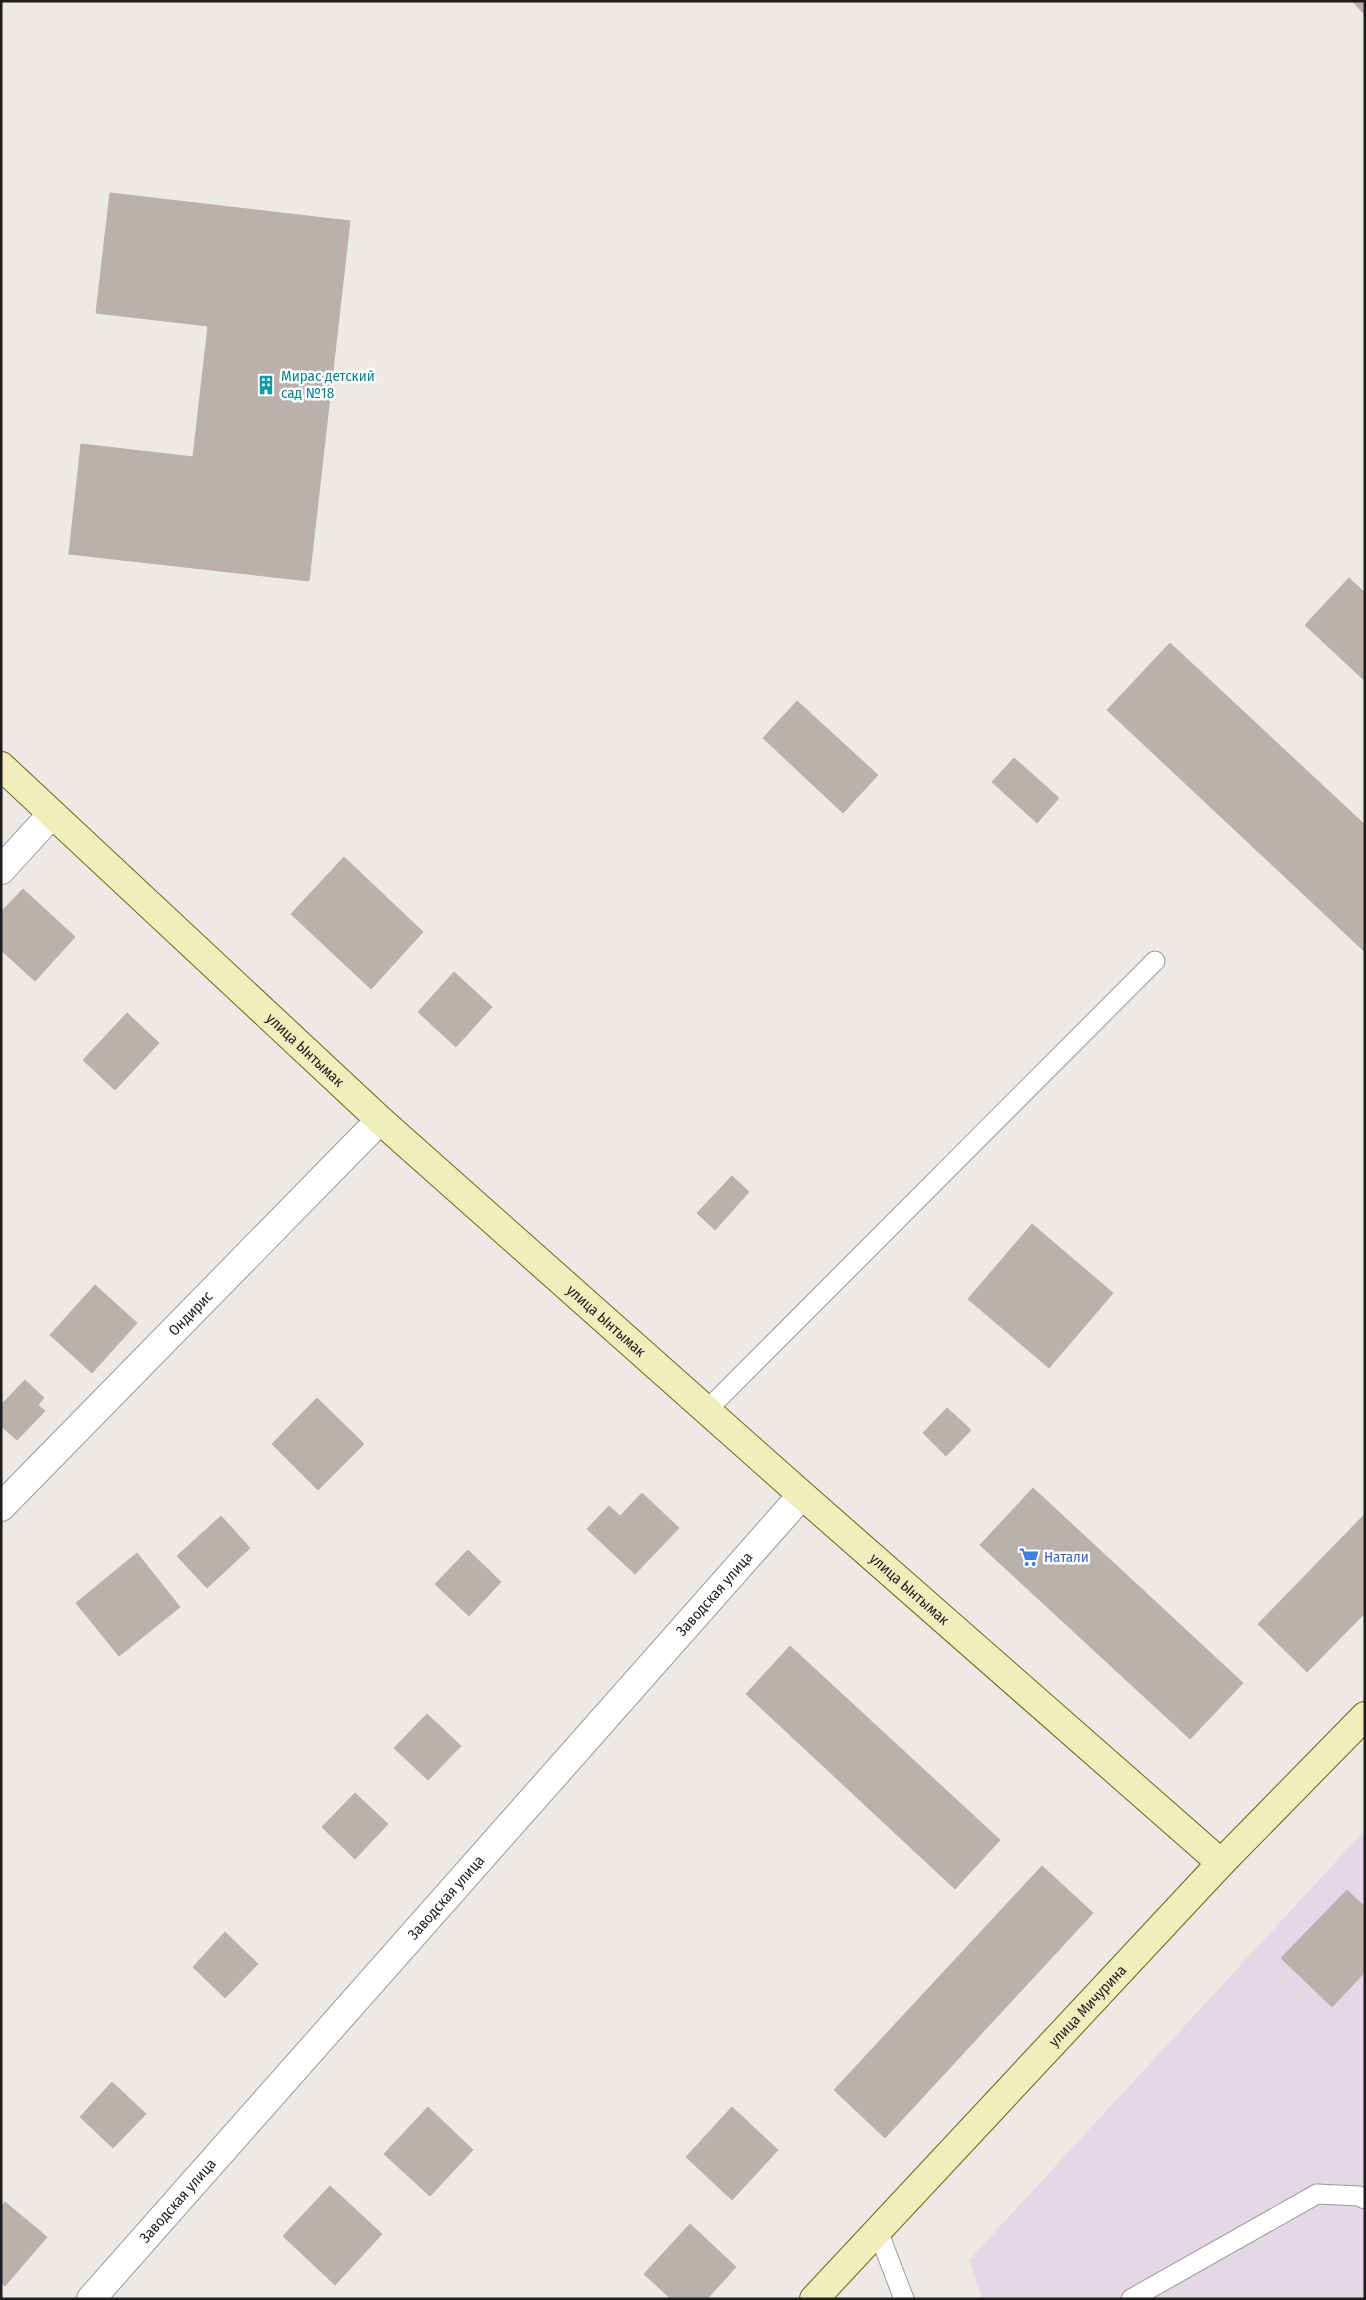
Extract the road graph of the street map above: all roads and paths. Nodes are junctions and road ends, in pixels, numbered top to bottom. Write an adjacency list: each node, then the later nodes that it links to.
1 (1, 766): 2 (street, улица Ынтымак)
2 (52, 814): 3 (street); 5 (street, улица Ынтымак)
3 (1, 870)
4 (1155, 961): 6 (lane)
5 (380, 1120): 6 (street, улица Ынтымак); 8 (street, Ондирис)
6 (707, 1410): 7 (street, улица Ынтымак)
7 (802, 1495): 10 (street, улица Ынтымак); 13 (street, Заводская улица)
8 (1, 1507)
9 (1365, 1716): 10 (street, улица Мичурина)
10 (1222, 1863): 12 (street, улица Мичурина)
11 (1365, 2199): 16 (lane)
12 (878, 2231): 14 (street, улица Мичурина); 15 (lane)
13 (91, 2299)
14 (814, 2299)
15 (904, 2299)
16 (1131, 2299)

